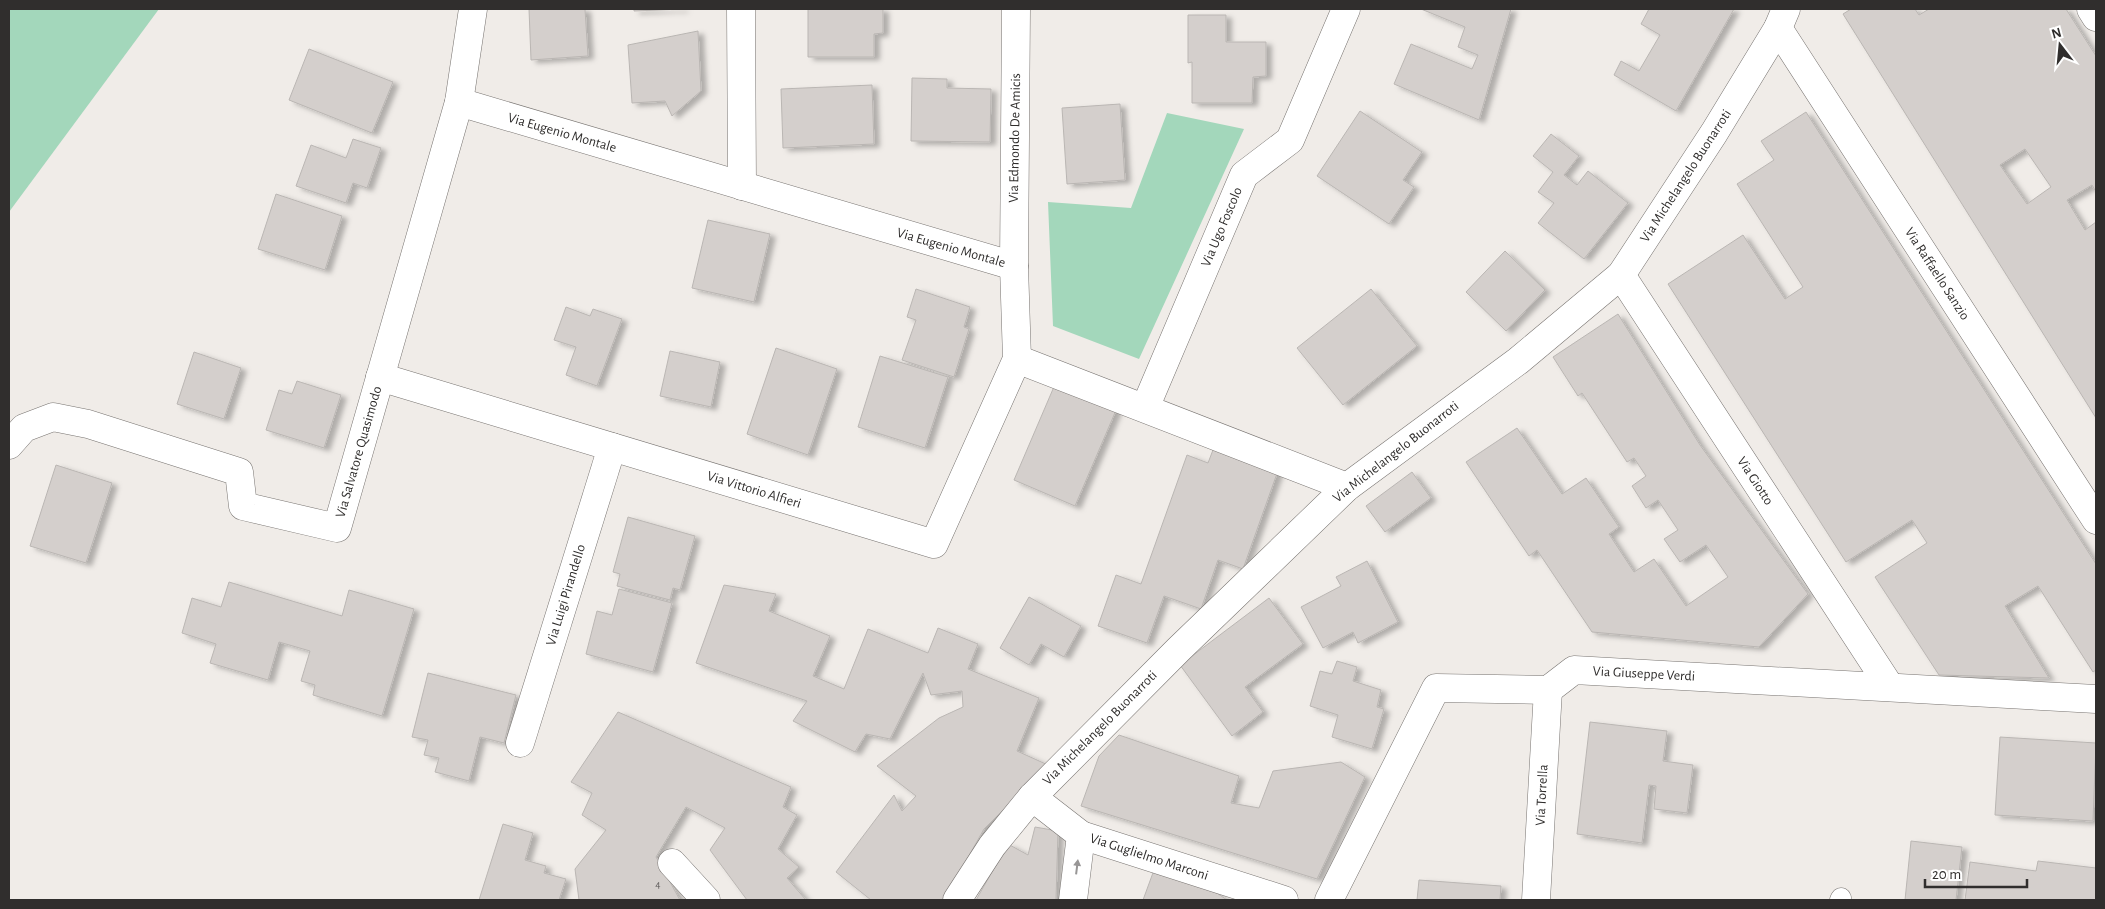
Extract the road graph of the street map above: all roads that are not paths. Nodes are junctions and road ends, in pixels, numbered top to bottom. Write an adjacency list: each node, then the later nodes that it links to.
1 (473, 9): 8 (street, Via Salvatore Quasimodo)
2 (741, 9): 9 (street)
3 (1016, 9): 10 (street, Via Edmondo De Amicis)
4 (1346, 9): 14 (street, Via Ugo Foscolo)
5 (2091, 9): 6 (street)
6 (2096, 17)
7 (1782, 18): 11 (street, Via Michelangelo Buonarroti); 18 (street, Via Raffaello Sanzio)
8 (459, 102): 9 (street, Via Eugenio Montale); 13 (street, Via Salvatore Quasimodo)
9 (742, 186): 10 (street, Via Eugenio Montale)
10 (1014, 266): 12 (street, Via Eugenio Montale)
11 (1621, 275): 17 (street, Via Michelangelo Buonarroti); 19 (street, Via Giotto)
12 (1017, 359): 14 (street); 16 (street, Via Vittorio Alfieri)
13 (380, 377): 15 (street, Via Salvatore Quasimodo); 16 (street, Via Vittorio Alfieri)
14 (1145, 408): 17 (street)
15 (9, 445)
16 (612, 447): 22 (street, Via Luigi Pirandello)
17 (1347, 487): 23 (street, Via Michelangelo Buonarroti)
18 (2096, 520)
19 (1890, 687): 20 (street, Via Giuseppe Verdi); 21 (street, Via Giuseppe Verdi)
20 (1548, 690): 30 (street); 31 (street, Via Torrella)
21 (2096, 699)
22 (520, 743)
23 (1032, 797): 24 (street, Via Guglielmo Marconi); 28 (street, Via Michelangelo Buonarroti)
24 (1081, 835): 26 (street, Via Guglielmo Marconi); 29 (street, one-way to 24)
25 (672, 863): 27 (street)
26 (1278, 899)
27 (706, 900)
28 (957, 900)
29 (1073, 900)
30 (1329, 900)
31 (1536, 900)

